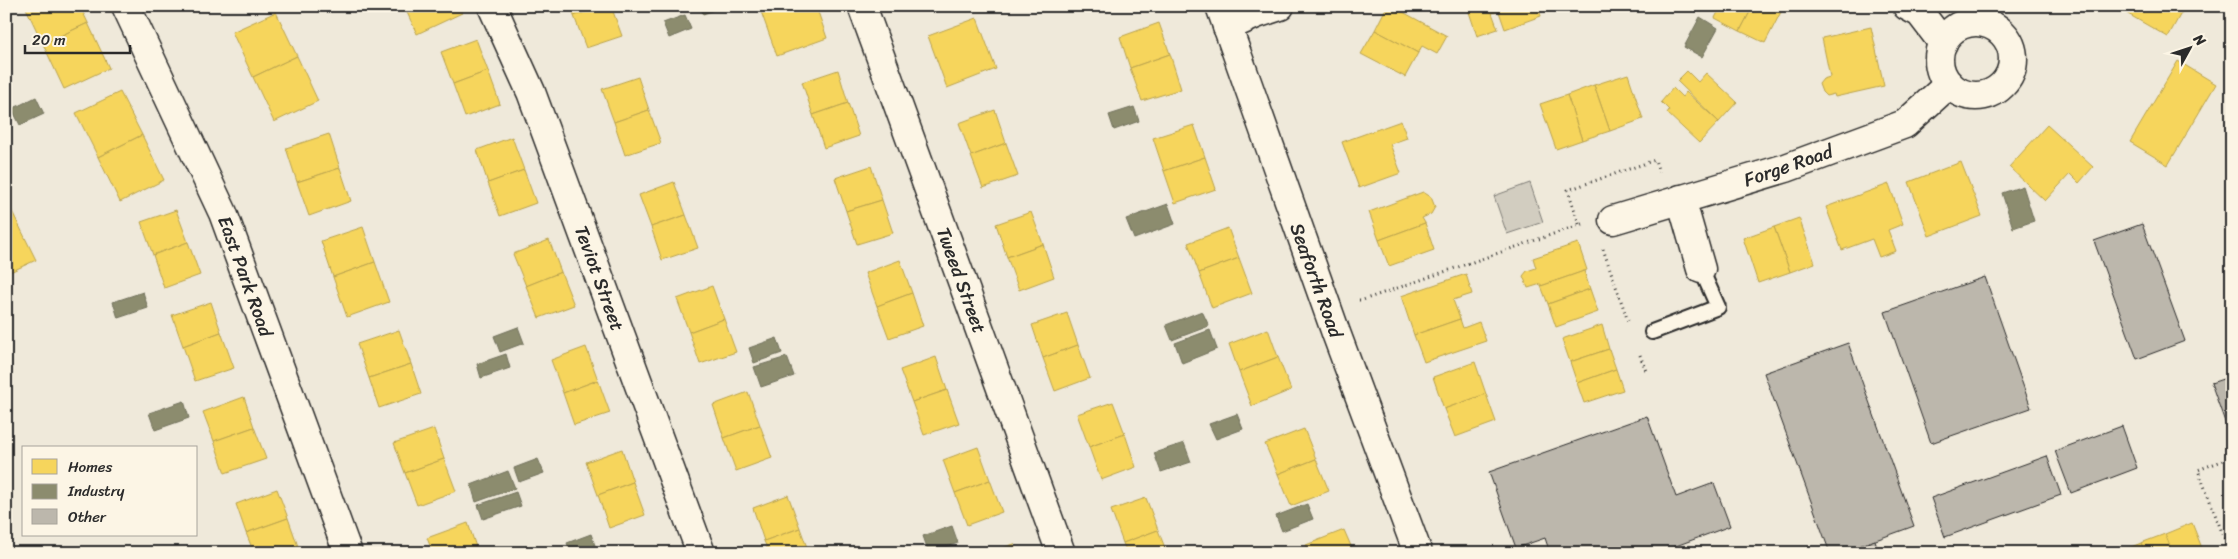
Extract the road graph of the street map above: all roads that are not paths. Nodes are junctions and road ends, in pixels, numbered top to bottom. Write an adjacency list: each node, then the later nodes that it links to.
1 (126, 6): 13 (street, East Park Road)
2 (492, 6): 14 (street, Teviot Street)
3 (862, 6): 15 (street, Tweed Street)
4 (1280, 6): 6 (street)
5 (1907, 6): 7 (street)
6 (1224, 16): 16 (street, Seaforth Road)
7 (1942, 43): 8 (street); 8 (street)
8 (1949, 84): 9 (street, Forge Road)
9 (1681, 199): 10 (street, Forge Road); 11 (street)
10 (1603, 220)
11 (1701, 269): 12 (lane)
12 (1652, 332)
13 (348, 553)
14 (702, 553)
15 (1061, 553)
16 (1418, 553)

